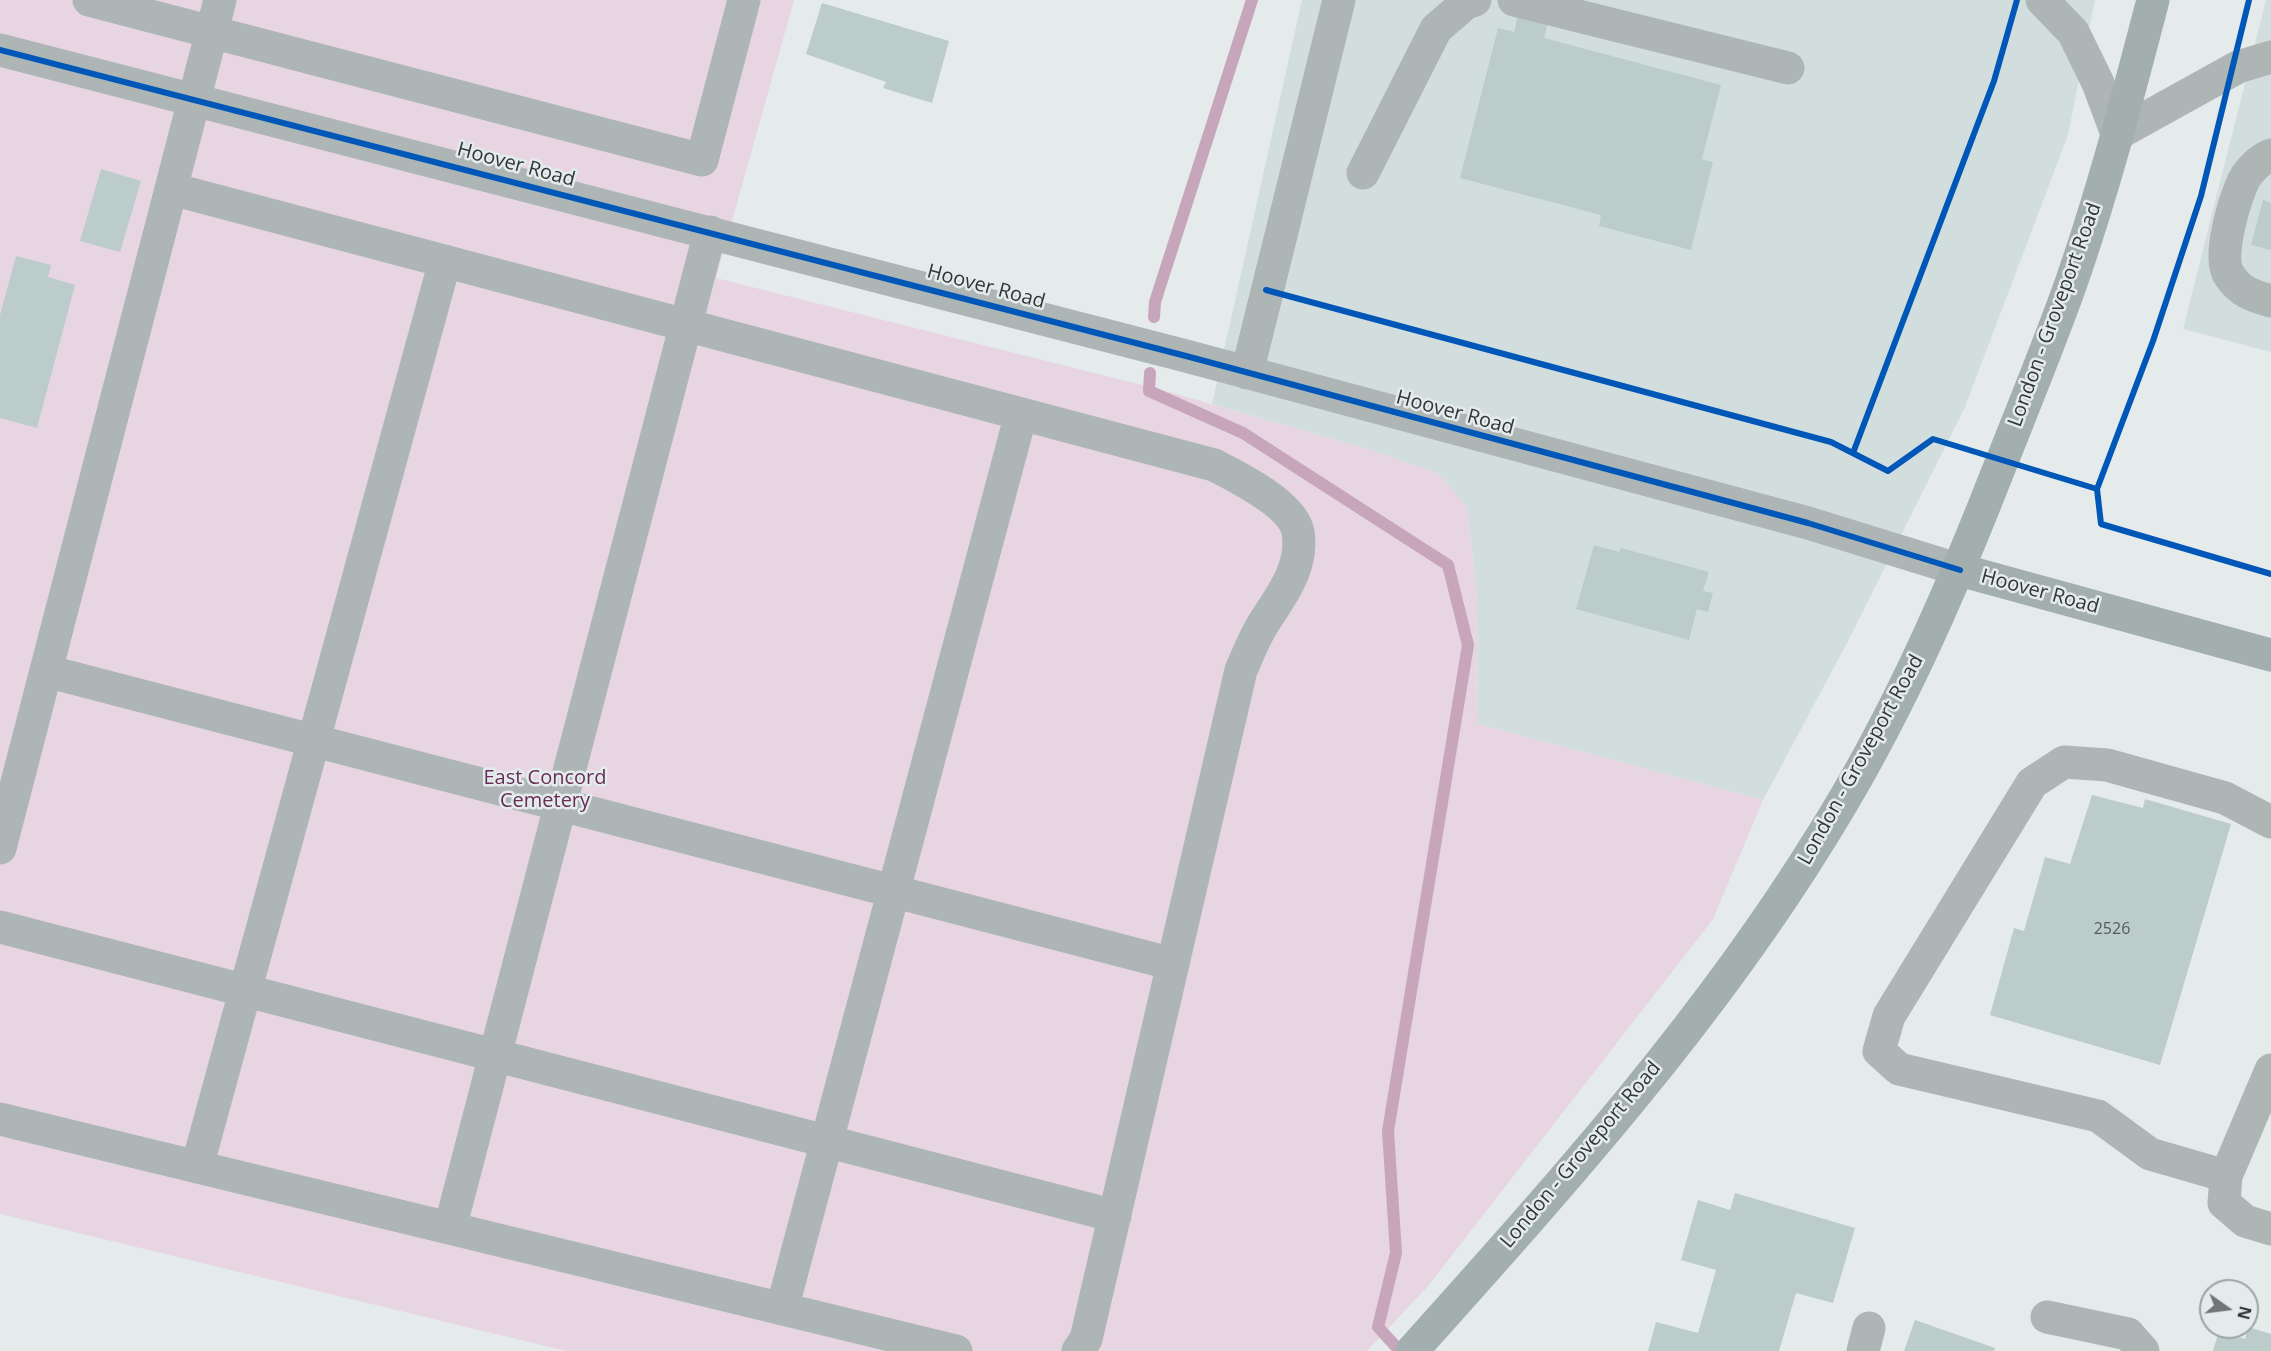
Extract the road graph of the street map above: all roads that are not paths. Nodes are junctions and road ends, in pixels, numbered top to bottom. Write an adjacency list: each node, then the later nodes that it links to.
1 (89, 0): 9 (street)
2 (220, 0): 9 (street)
3 (744, 0): 9 (street)
4 (1339, 0): 22 (street)
5 (1474, 0): 16 (street)
6 (1514, 0): 12 (street)
7 (2042, 0): 14 (street)
8 (2153, 0): 14 (main road, London - Groveport Road)
9 (212, 31): 13 (street)
10 (0, 50): 13 (street, Hoover Road)
11 (2271, 57): 14 (street)
12 (1788, 68)
13 (195, 98): 17 (street); 18 (street, Hoover Road)
14 (2117, 134): 24 (main road, London - Groveport Road)
15 (2271, 155): 20 (street)
16 (1363, 173)
17 (172, 189): 19 (street); 26 (street)
18 (710, 232): 21 (street); 22 (street, Hoover Road)
19 (445, 261): 21 (street); 27 (street)
20 (2271, 302)
21 (685, 325): 23 (street); 28 (street)
22 (1247, 373): 24 (street, Hoover Road)
23 (1021, 414): 31 (street); 33 (street)
24 (1960, 570): 25 (main road, Hoover Road); 48 (main road, London - Groveport Road)
25 (2271, 655)
26 (46, 671): 27 (street); 30 (street)
27 (314, 741): 28 (street); 34 (street)
28 (560, 805): 31 (street); 35 (street)
29 (2271, 822): 40 (street)
30 (0, 848)
31 (894, 891): 33 (street); 38 (street)
32 (0, 927): 34 (street)
33 (1173, 964): 41 (street)
34 (246, 990): 35 (street); 39 (street)
35 (495, 1055): 38 (street); 42 (street)
36 (2271, 1070): 40 (street)
37 (0, 1119): 39 (street)
38 (827, 1141): 41 (street); 44 (street)
39 (197, 1167): 42 (street)
40 (2226, 1176): 43 (street)
41 (1115, 1216): 47 (street)
42 (450, 1228): 44 (street)
43 (2271, 1229)
44 (783, 1309): 46 (street)
45 (2047, 1317): 49 (street)
46 (956, 1351)
47 (1078, 1351)
48 (1412, 1351)
49 (2143, 1351)

